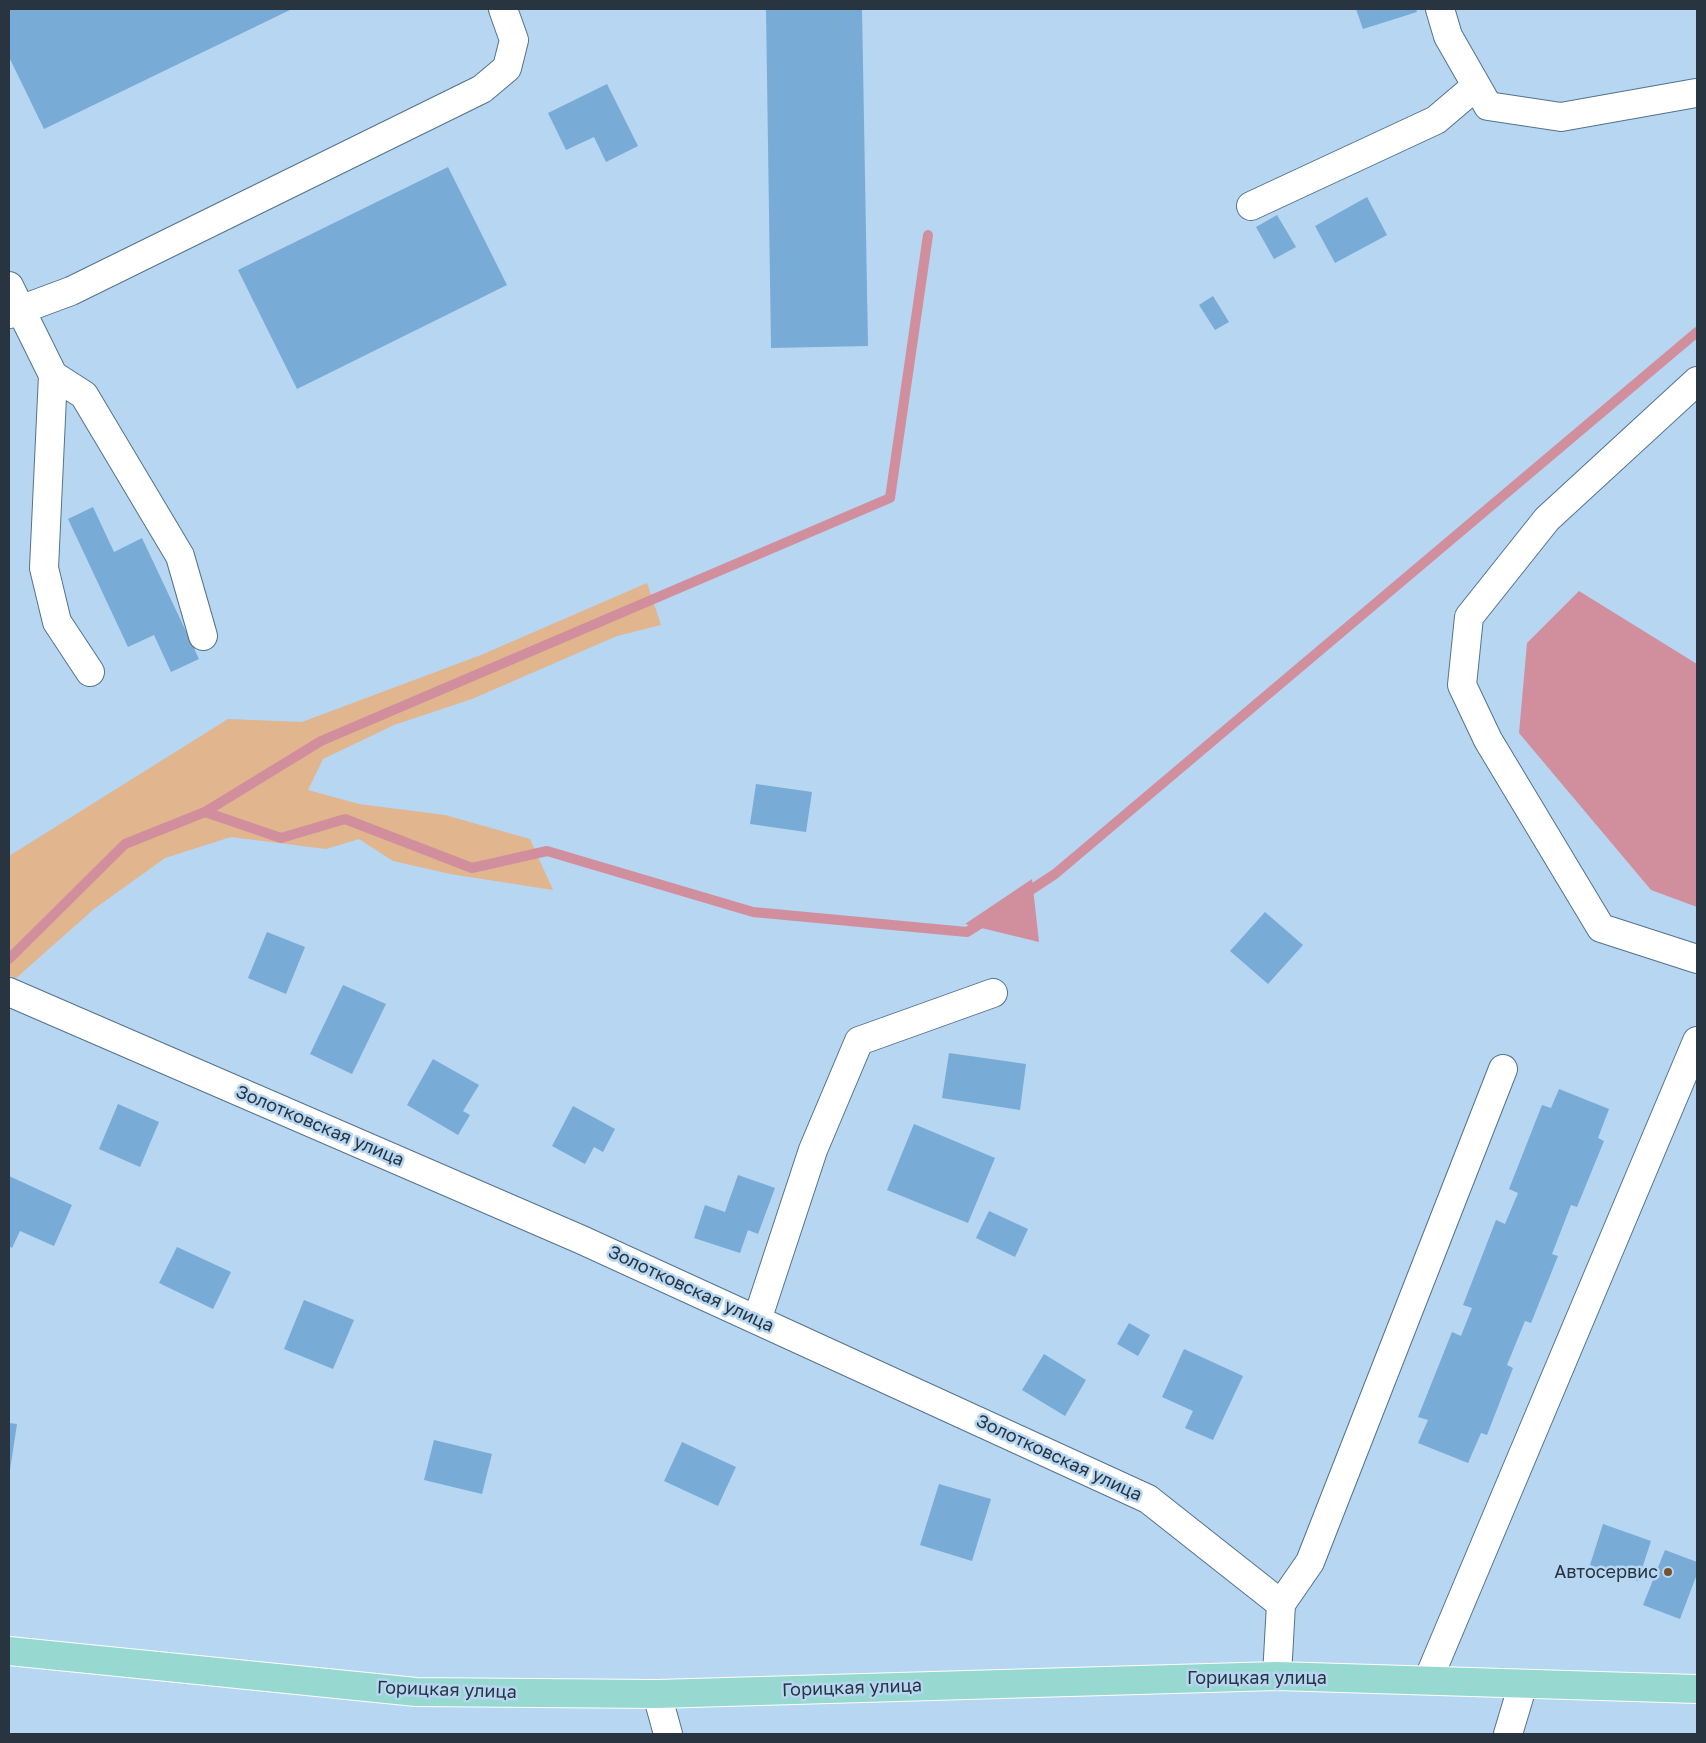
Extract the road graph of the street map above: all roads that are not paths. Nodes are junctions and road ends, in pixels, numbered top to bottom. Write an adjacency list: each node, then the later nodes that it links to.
1 (503, 9): 6 (street)
2 (1440, 9): 3 (street)
3 (1476, 86): 4 (street); 5 (street)
4 (1696, 93)
5 (1251, 206)
6 (13, 303): 7 (street)
7 (54, 375): 9 (street); 10 (street)
8 (1697, 381): 11 (street)
9 (203, 636)
10 (90, 672)
11 (1697, 959)
12 (9, 992): 16 (street, Золотковская улица)
13 (993, 992): 16 (street)
14 (1697, 1041): 20 (street)
15 (1503, 1070): 17 (street)
16 (757, 1320): 17 (street, Золотковская улица)
17 (1281, 1604): 19 (street)
18 (9, 1651): 23 (main road, Горицкая улица)
19 (1277, 1676): 20 (main road, Горицкая улица); 23 (main road, Горицкая улица)
20 (1428, 1680): 21 (main road, Горицкая улица)
21 (1523, 1684): 22 (main road, Горицкая улица); 25 (street)
22 (1697, 1689)
23 (657, 1694): 24 (street)
24 (668, 1734)
25 (1508, 1734)

